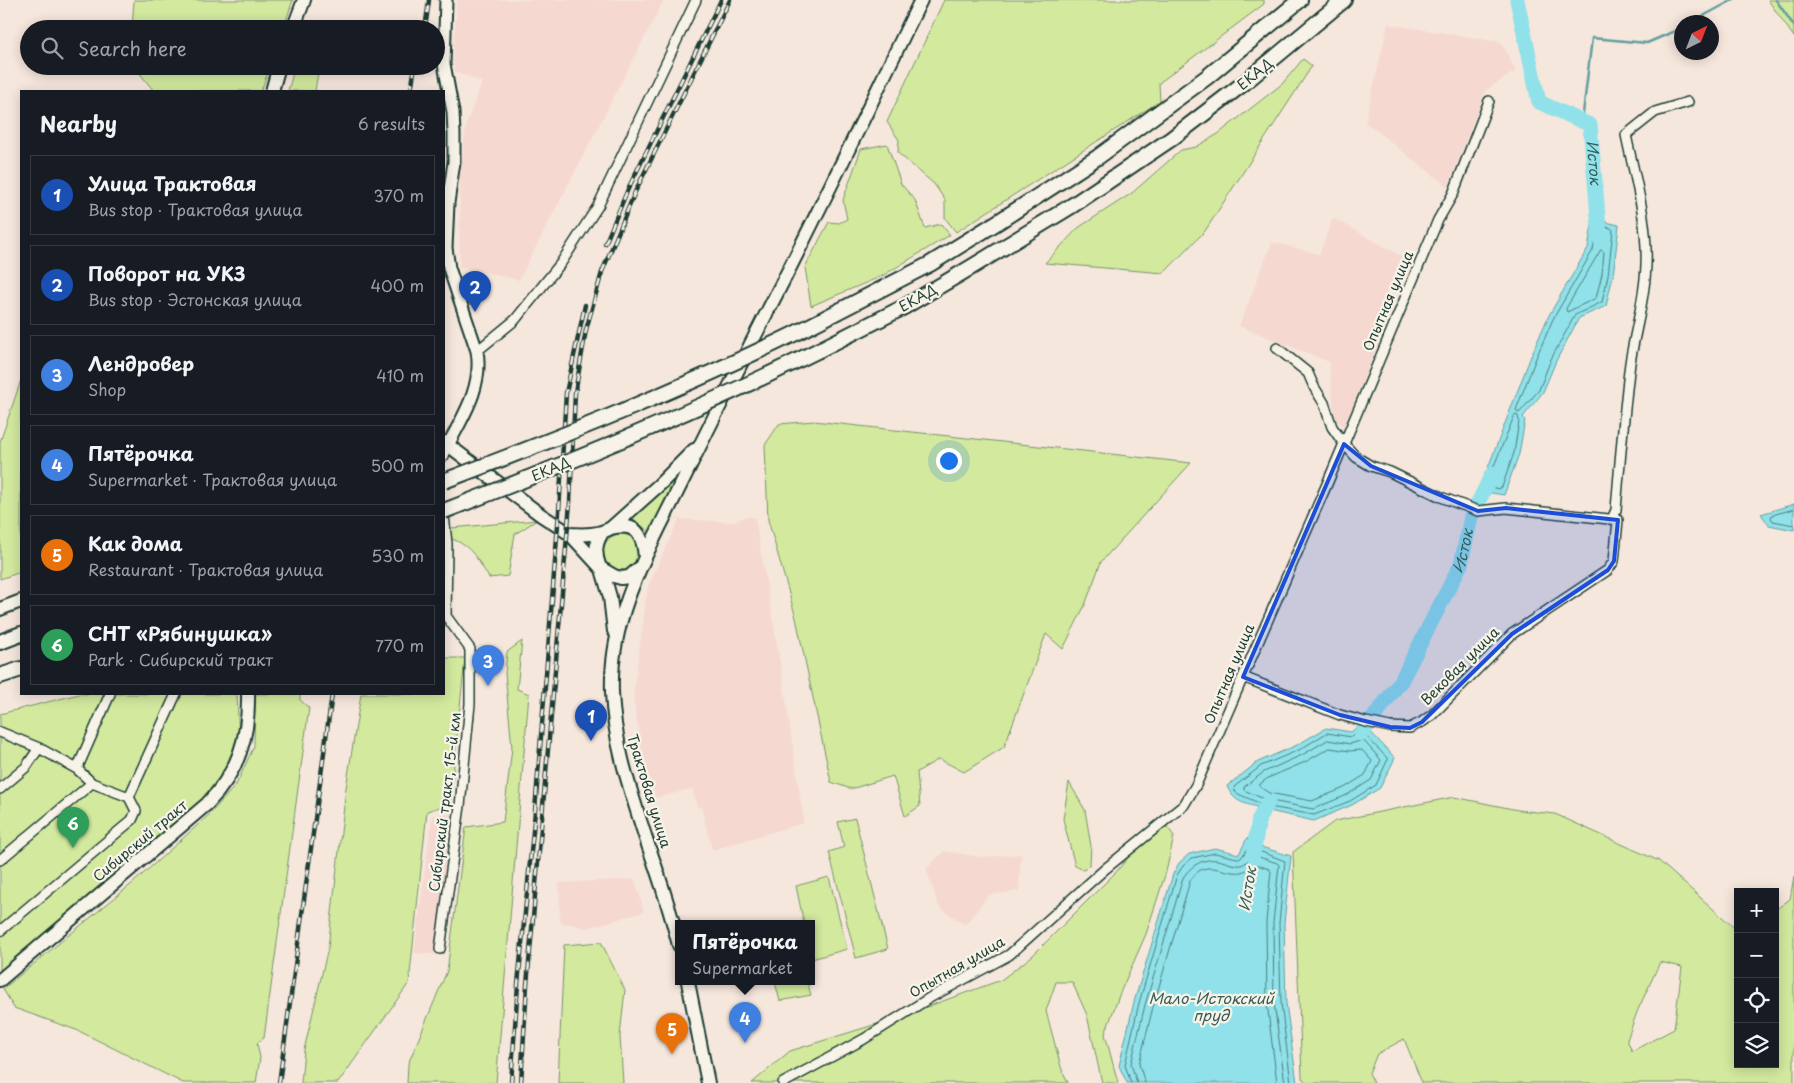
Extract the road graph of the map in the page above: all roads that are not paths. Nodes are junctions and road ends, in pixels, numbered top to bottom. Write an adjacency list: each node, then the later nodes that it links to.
1 (304, 0): 7 (main road)
2 (446, 0): 8 (street)
3 (696, 0): 15 (street)
4 (921, 0): 17 (main road)
5 (1300, 0): 19 (highway, ЕКАД, bridge)
6 (1344, 0): 20 (highway, ЕКАД, bridge)
7 (296, 20)
8 (445, 32)
9 (445, 69): 15 (street)
10 (276, 75): 11 (main road)
11 (272, 90)
12 (1489, 101): 16 (street, Опытная улица)
13 (1688, 102): 21 (street, Вековая улица)
14 (1277, 348): 16 (street)
15 (477, 351): 18 (street)
16 (1344, 444): 21 (street); 34 (street, Опытная улица)
17 (700, 445): 23 (main road); 25 (main road)
18 (445, 448): 24 (main road)
19 (445, 481)
20 (445, 511)
21 (1615, 520): 34 (street, Вековая улица)
22 (445, 525): 47 (street, Сибирский тракт, 15-й км)
23 (606, 530): 24 (main road); 25 (main road); 26 (main road)
24 (570, 534): 26 (main road)
25 (642, 562): 26 (main road); 31 (main road)
26 (600, 567): 31 (main road)
27 (20, 601): 28 (main road)
28 (0, 609)
29 (20, 634): 30 (highway)
30 (0, 642)
31 (615, 643): 45 (main road, Трактовая улица)
32 (20, 668): 33 (highway)
33 (0, 676)
34 (1243, 677): 51 (street, Опытная улица)
35 (110, 695): 40 (street)
36 (176, 695): 43 (street)
37 (248, 695): 48 (main road, Сибирский тракт)
38 (0, 732): 39 (street)
39 (39, 748): 40 (street); 42 (street)
40 (77, 768): 41 (street)
41 (92, 783): 43 (street); 44 (street)
42 (0, 789)
43 (129, 798): 46 (street)
44 (0, 860)
45 (675, 930)
46 (0, 931)
47 (440, 949)
48 (0, 980)
49 (689, 985): 50 (main road)
50 (708, 1083)
51 (783, 1083)

